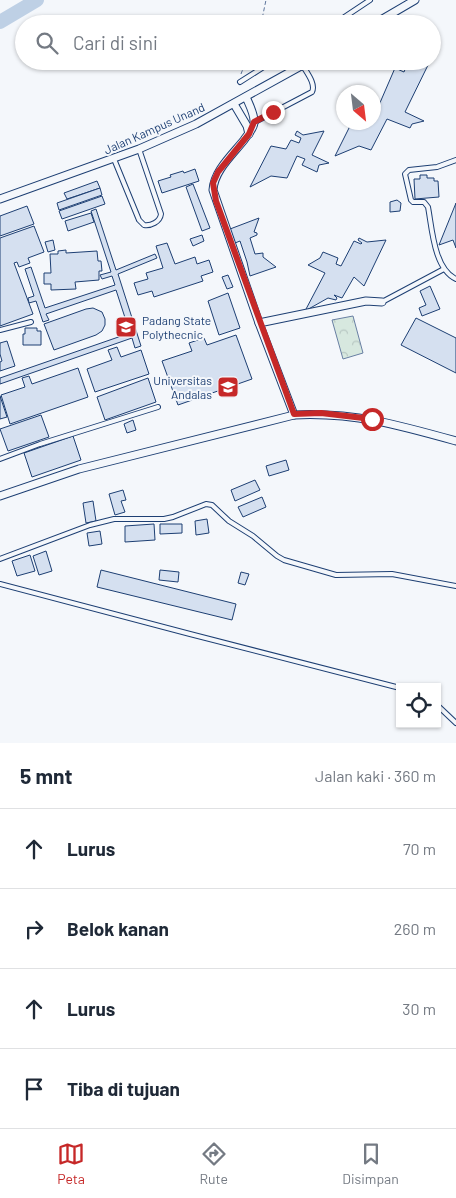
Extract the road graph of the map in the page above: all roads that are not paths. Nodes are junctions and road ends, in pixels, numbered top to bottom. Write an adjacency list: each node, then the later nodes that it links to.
1 (370, 0): 3 (lane)
2 (415, 0): 4 (street)
3 (348, 15)
4 (389, 15)
5 (259, 70): 8 (lane)
6 (296, 70): 9 (street, Jalan Kampus Unand)
7 (305, 70): 11 (lane)
8 (240, 82)
9 (246, 97): 10 (street, Jalan Kampus Unand); 11 (street)
10 (234, 104): 12 (street); 13 (street, Jalan Kampus Unand)
11 (254, 122): 12 (street)
12 (248, 130): 21 (street)
13 (139, 150): 14 (street, Jalan Kampus Unand); 14 (lane)
14 (114, 160): 16 (street, Jalan Kampus Unand)
15 (456, 160): 17 (lane)
16 (0, 199)
17 (444, 269): 18 (lane); 19 (lane)
18 (456, 279)
19 (382, 302): 21 (street)
20 (30, 322): 22 (lane)
21 (259, 323): 24 (street)
22 (0, 330)
23 (158, 407): 26 (lane)
24 (294, 414): 25 (street); 27 (street)
25 (456, 441)
26 (0, 459)
27 (0, 496)
28 (0, 559): 30 (lane)
29 (0, 584): 31 (lane)
30 (456, 586)
31 (396, 687)
32 (441, 709): 33 (lane)
33 (456, 723)

